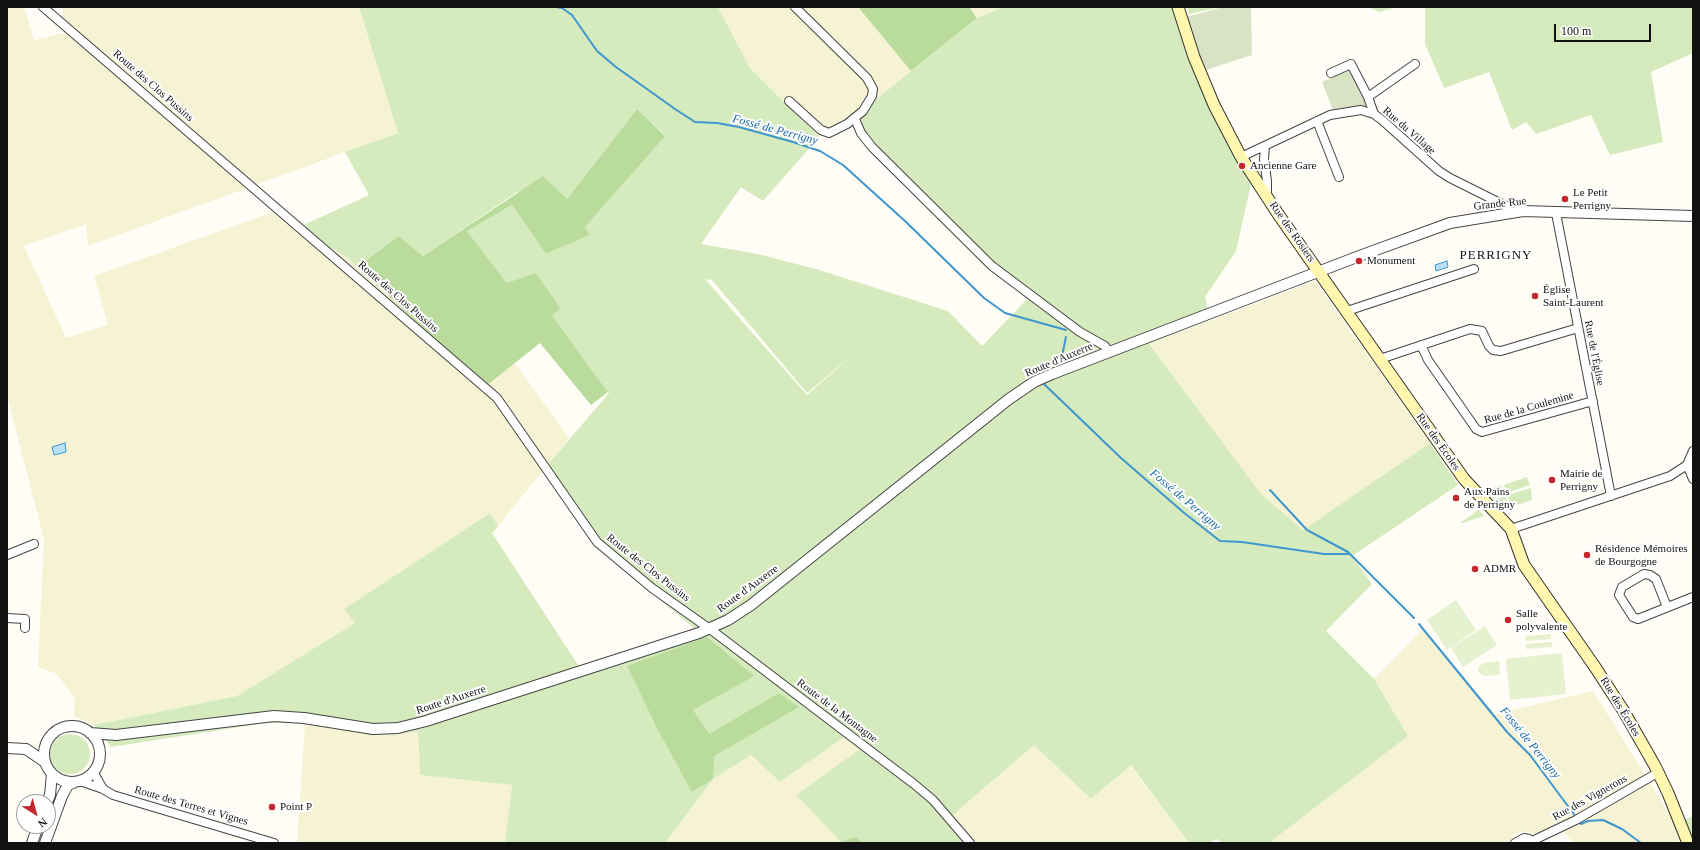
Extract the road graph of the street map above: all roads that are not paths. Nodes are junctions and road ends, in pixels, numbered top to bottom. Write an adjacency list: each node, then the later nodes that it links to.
1 (44, 7): 38 (street, Route des Clos Pussins)
2 (795, 7): 9 (street)
3 (1178, 7): 12 (main road, Rue des Rosiers)
4 (1415, 64): 6 (street)
5 (1331, 72): 6 (street)
6 (1368, 97): 8 (street)
7 (789, 101): 9 (street)
8 (1374, 114): 10 (street, Rue du Village); 15 (street, Rue du Village)
9 (855, 119): 24 (street)
10 (1317, 121): 11 (street, Rue du Village); 13 (street)
11 (1265, 146): 12 (street, Rue du Village); 14 (street, Rue des Rosiers)
12 (1241, 157): 14 (main road, Rue des Rosiers)
13 (1340, 177)
14 (1264, 193): 19 (main road, Rue des Rosiers)
15 (1510, 213): 16 (street, Grande Rue); 19 (street, Grande Rue)
16 (1556, 213): 17 (street, Grande Rue); 22 (street, Rue de l'Église)
17 (1693, 216)
18 (1474, 269): 21 (street)
19 (1319, 271): 20 (street, Grande Rue); 21 (main road, Rue des Écoles)
20 (1282, 286): 24 (street, Route d'Auxerre)
21 (1347, 311): 25 (main road, Rue des Écoles)
22 (1578, 328): 23 (street); 26 (street, Rue de l'Église)
23 (1421, 345): 25 (street); 26 (street, Rue de la Coulemine)
24 (1109, 353): 38 (street, Route d'Auxerre)
25 (1380, 359): 31 (main road, Rue des Écoles)
26 (1592, 401): 30 (street, Rue de l'Église)
27 (1693, 451): 28 (street)
28 (1690, 465): 29 (street); 30 (street)
29 (1693, 479)
30 (1611, 496): 31 (street)
31 (1511, 529): 47 (main road, Rue des Écoles)
32 (34, 544): 33 (street)
33 (7, 555)
34 (1693, 597): 35 (street)
35 (1667, 607): 35 (street)
36 (7, 618): 37 (street)
37 (24, 628)
38 (710, 629): 40 (street, Route d'Auxerre); 55 (street, Route de la Montagne)
39 (90, 733): 40 (street, Route d'Auxerre); 41 (street); 44 (street)
40 (116, 735): 44 (street, Route d'Auxerre)
41 (46, 743): 43 (street); 45 (street)
42 (7, 748): 43 (street)
43 (26, 749): 45 (street)
44 (99, 749): 46 (street)
45 (45, 762): 48 (street)
46 (96, 769): 49 (street); 50 (street)
47 (1658, 772): 52 (street, Rue des Vignerons); 57 (main road, Rue des Écoles)
48 (52, 774): 49 (street); 51 (street)
49 (77, 782): 50 (street, Route des Terres et Vignes); 53 (street)
50 (103, 789): 54 (street, Route des Terres et Vignes)
51 (50, 794)
52 (1532, 842): 56 (street)
53 (45, 843)
54 (274, 843)
55 (970, 843)
56 (1516, 843)
57 (1688, 843)

